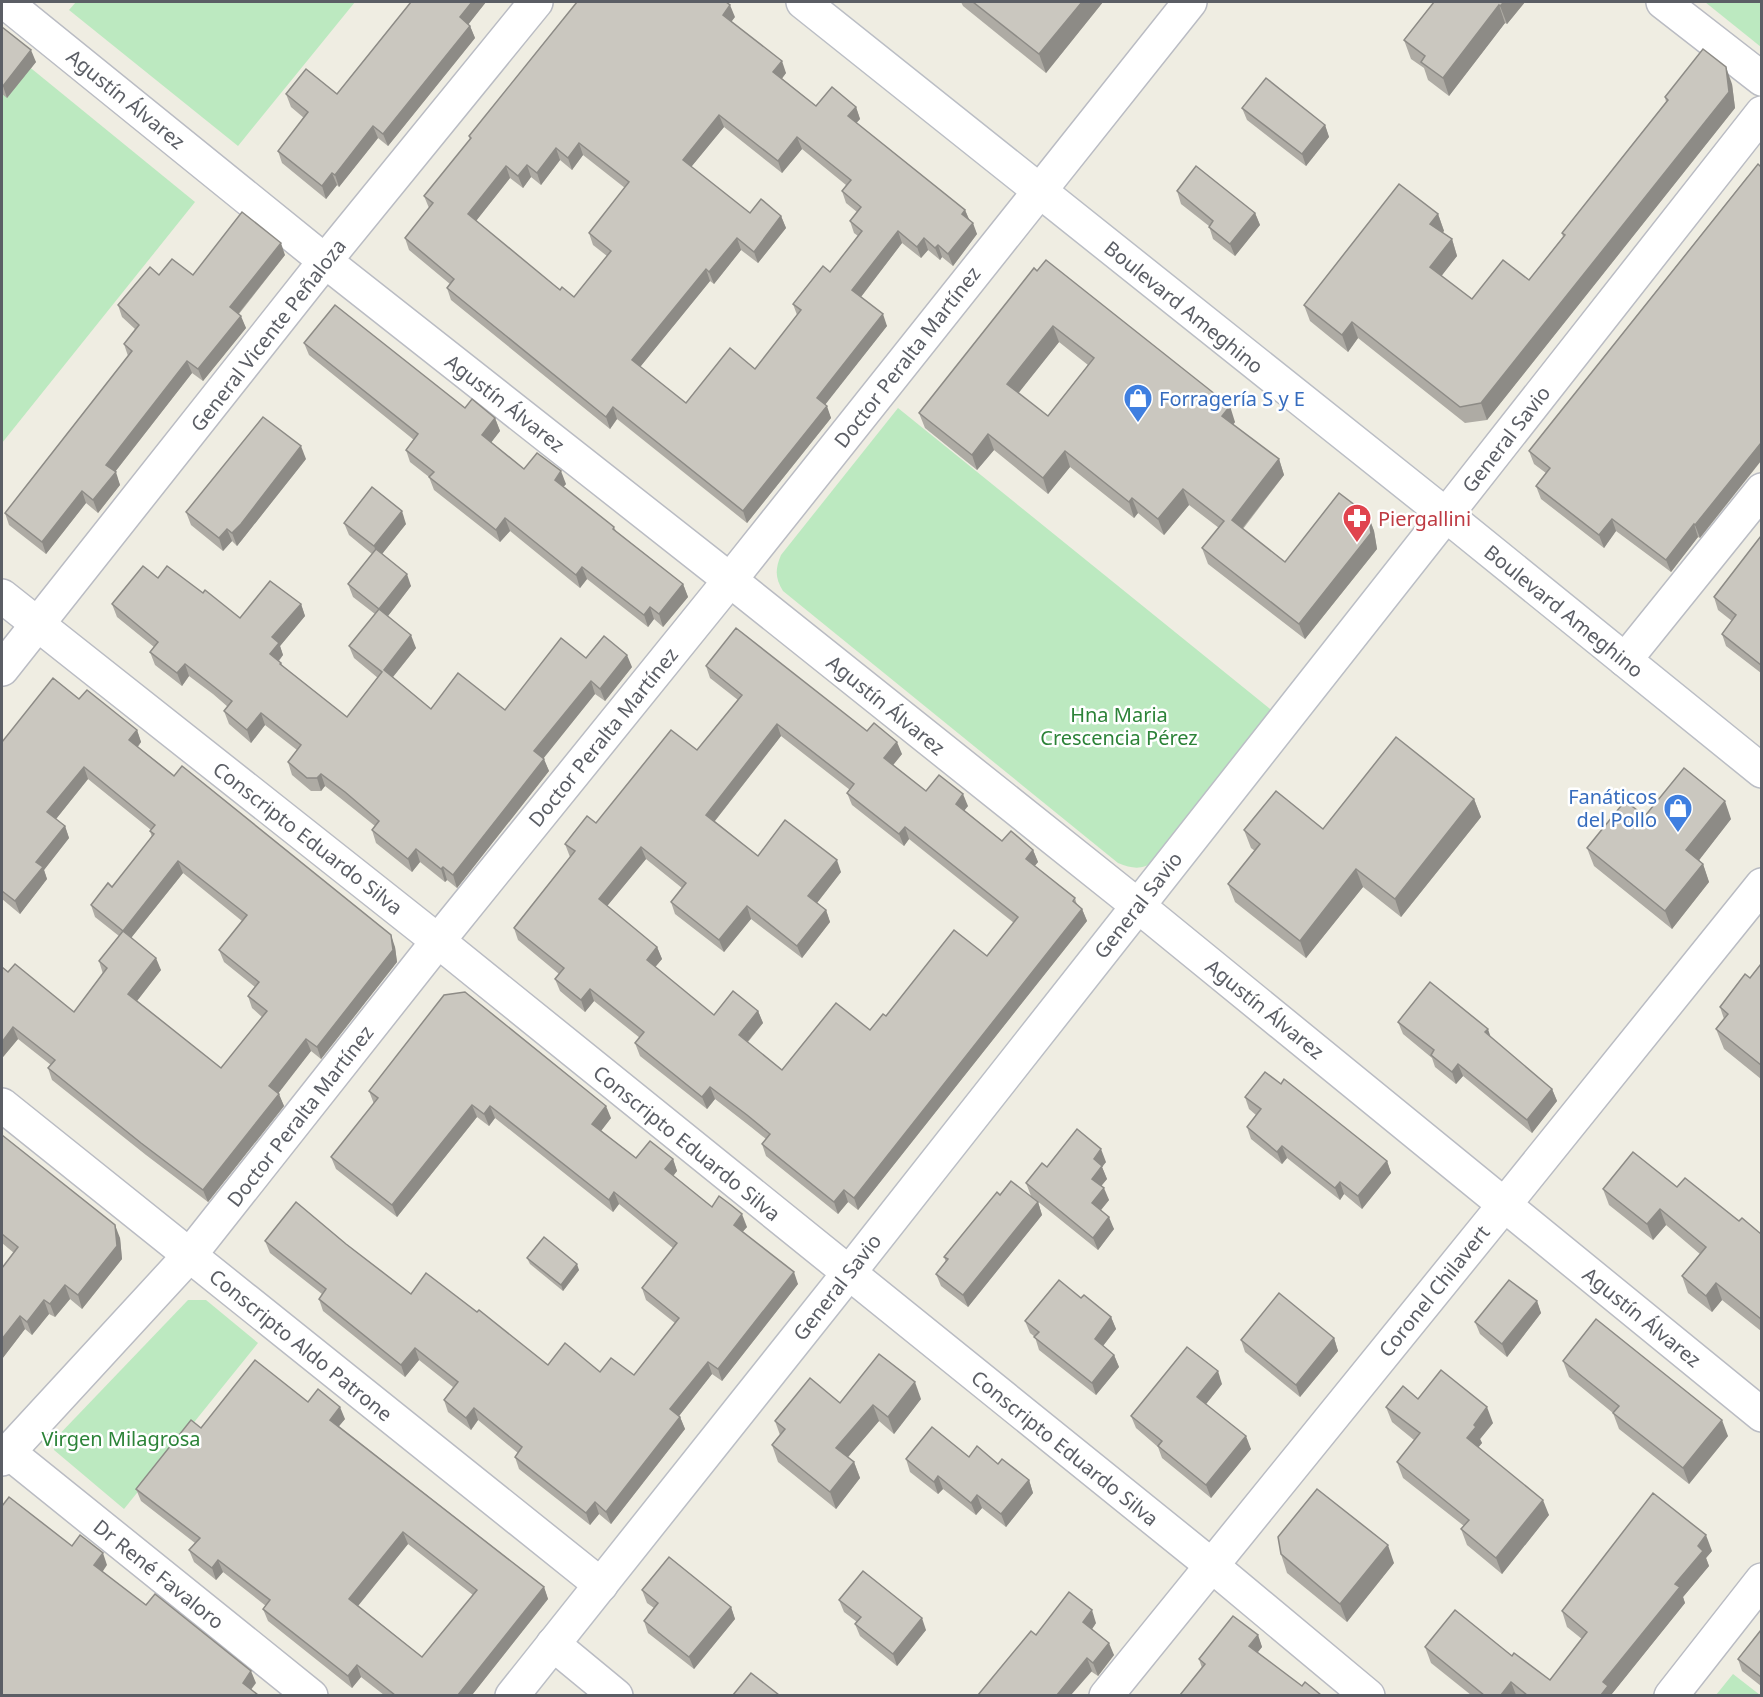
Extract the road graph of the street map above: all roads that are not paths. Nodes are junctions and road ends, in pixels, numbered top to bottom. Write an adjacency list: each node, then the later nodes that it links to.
1 (5, 2): 9 (street, Agustín Álvarez)
2 (536, 2): 9 (street, General Vicente Peñaloza)
3 (803, 2): 8 (street, Boulevard Ameghino)
4 (1190, 2): 8 (street, Doctor Peralta Martínez)
5 (1663, 2): 6 (street)
6 (1761, 79)
7 (1761, 113): 11 (street, General Savio)
8 (1039, 191): 11 (street, Boulevard Ameghino); 12 (street, Doctor Peralta Martínez)
9 (325, 261): 12 (street, Agustín Álvarez); 14 (street, General Vicente Peñaloza)
10 (1761, 490): 15 (street)
11 (1446, 515): 15 (street, Boulevard Ameghino); 19 (street, General Savio)
12 (730, 580): 19 (street, Agustín Álvarez); 20 (street, Doctor Peralta Martínez)
13 (2, 596): 14 (street, Conscripto Eduardo Silva)
14 (38, 624): 16 (street, General Vicente Peñaloza); 20 (street, Conscripto Eduardo Silva)
15 (1625, 660): 17 (street, Boulevard Ameghino)
16 (2, 669)
17 (1761, 771)
18 (1761, 885): 22 (street, Coronel Chilavert)
19 (1137, 905): 22 (street, Agustín Álvarez); 24 (street, General Savio)
20 (438, 941): 23 (street, Doctor Peralta Martínez); 24 (street, Conscripto Eduardo Silva)
21 (2, 1105): 23 (street, Conscripto Aldo Patrone)
22 (1505, 1204): 25 (street, Agustín Álvarez); 27 (street, Coronel Chilavert)
23 (189, 1256): 26 (street, Doctor Peralta Martínez); 29 (street, Conscripto Aldo Patrone)
24 (848, 1274): 27 (street, Conscripto Eduardo Silva); 29 (street, General Savio)
25 (1761, 1415)
26 (4, 1455): 31 (street, Dr René Favaloro)
27 (1211, 1565): 34 (street, Coronel Chilavert); 35 (street, Conscripto Eduardo Silva)
28 (1761, 1580): 36 (street)
29 (601, 1585): 30 (street, General Savio)
30 (553, 1644): 32 (street, General Savio); 33 (street)
31 (311, 1695)
32 (512, 1695)
33 (616, 1695)
34 (1106, 1695)
35 (1368, 1695)
36 (1671, 1695)

